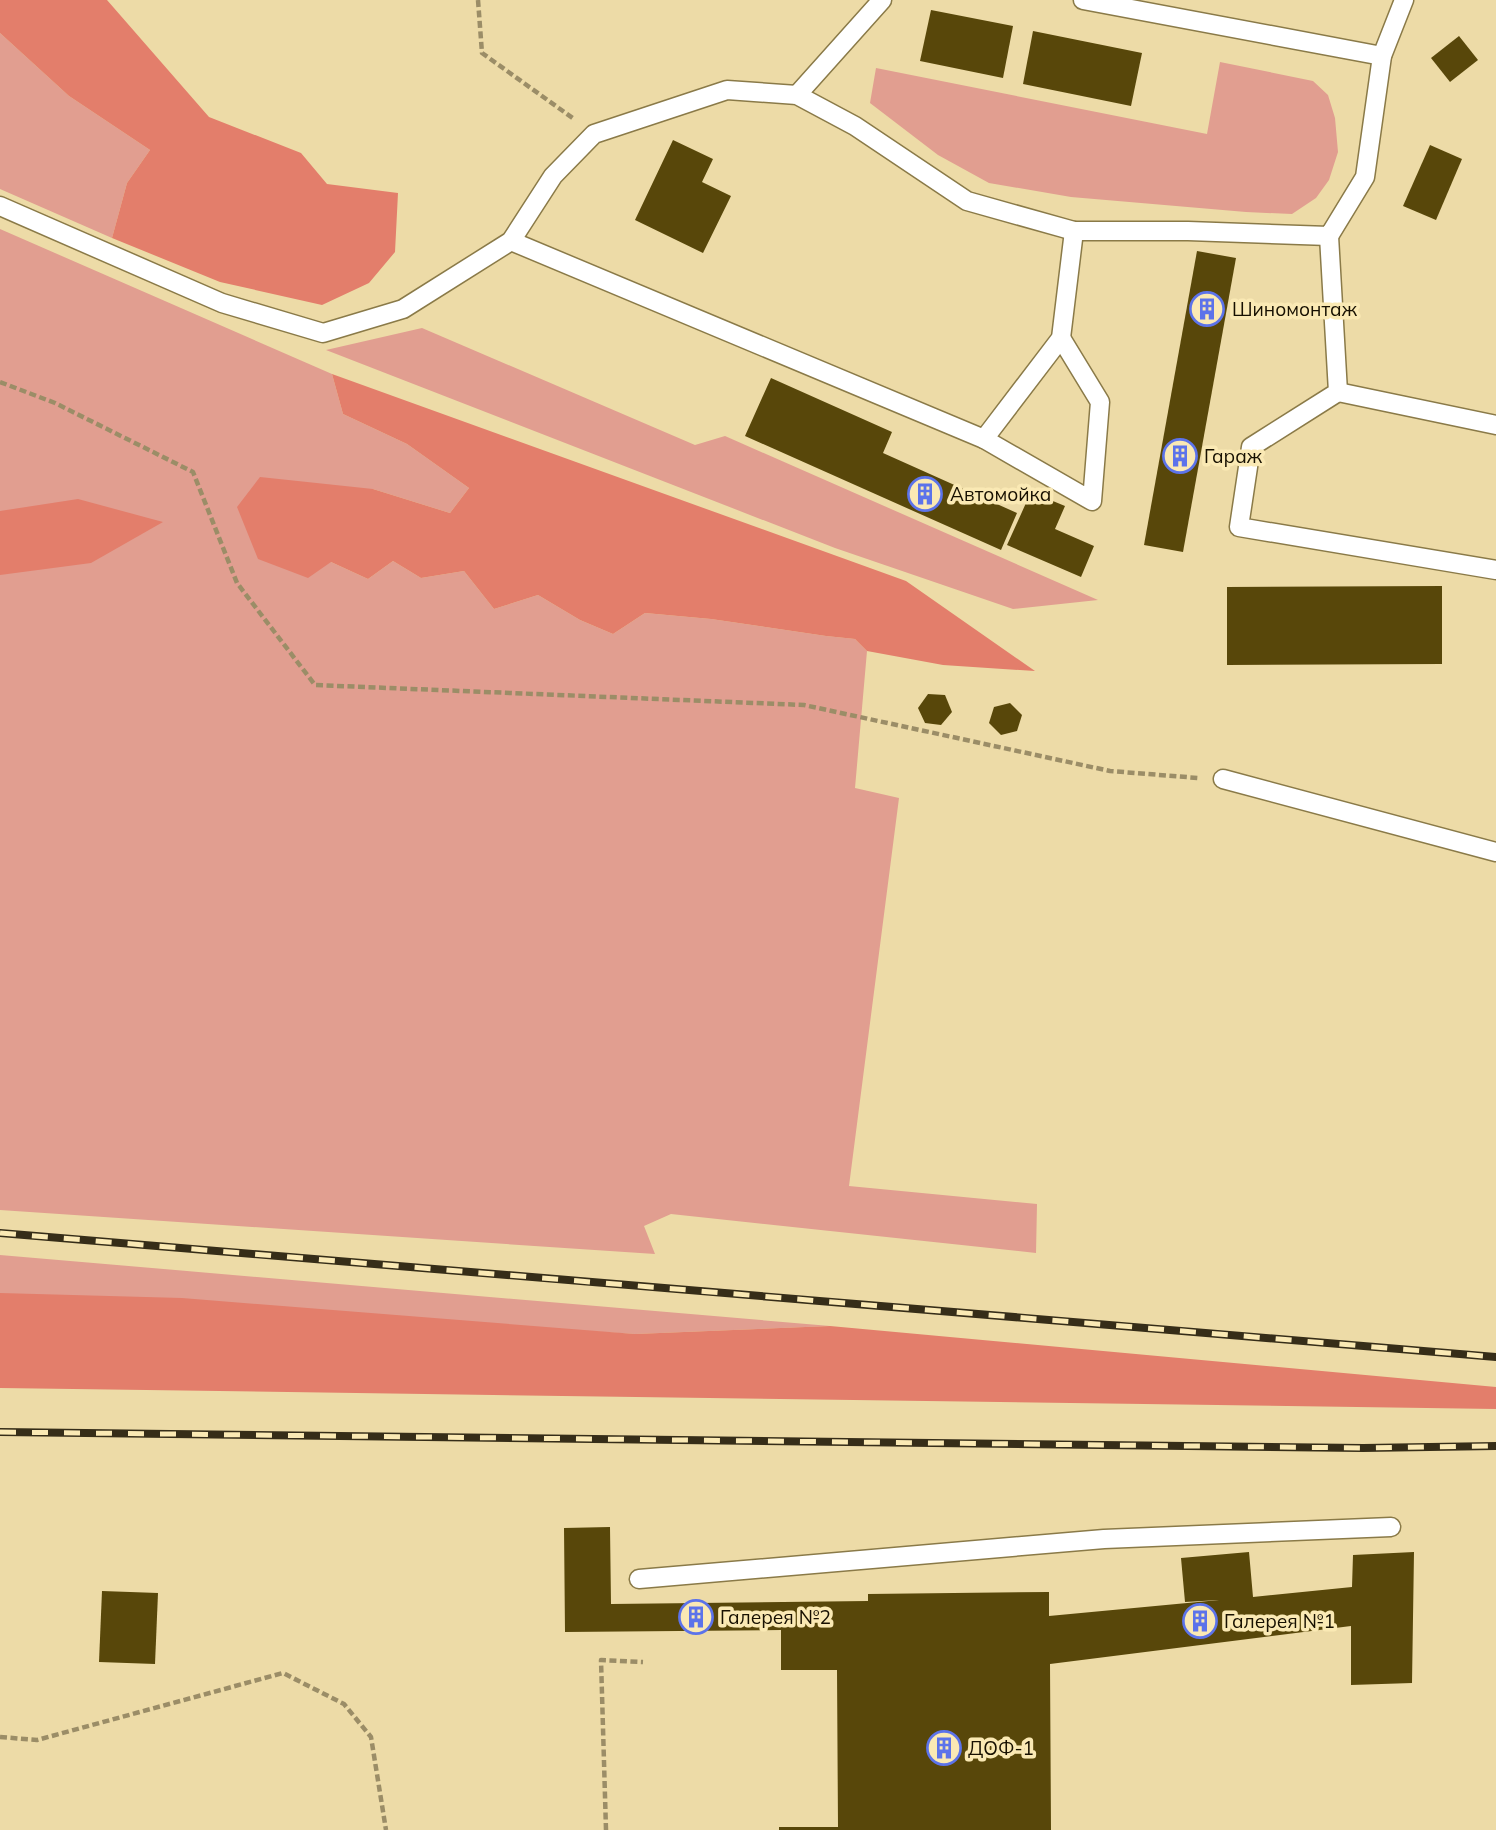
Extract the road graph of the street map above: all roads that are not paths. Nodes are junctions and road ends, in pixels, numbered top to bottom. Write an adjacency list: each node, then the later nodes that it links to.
1 (882, 0): 5 (lane)
2 (1083, 0): 4 (lane)
3 (1404, 0): 4 (lane)
4 (1382, 56): 8 (lane)
5 (797, 95): 7 (lane); 9 (lane)
6 (0, 206): 9 (lane)
7 (1074, 231): 8 (lane); 10 (lane)
8 (1329, 236): 11 (lane)
9 (511, 241): 13 (lane)
10 (1061, 338): 13 (lane); 13 (lane)
11 (1338, 393): 12 (lane); 14 (lane)
12 (1496, 425)
13 (984, 439)
14 (1496, 570)
15 (1223, 779): 16 (lane)
16 (1496, 852)
17 (1391, 1527): 18 (lane)
18 (639, 1579)

